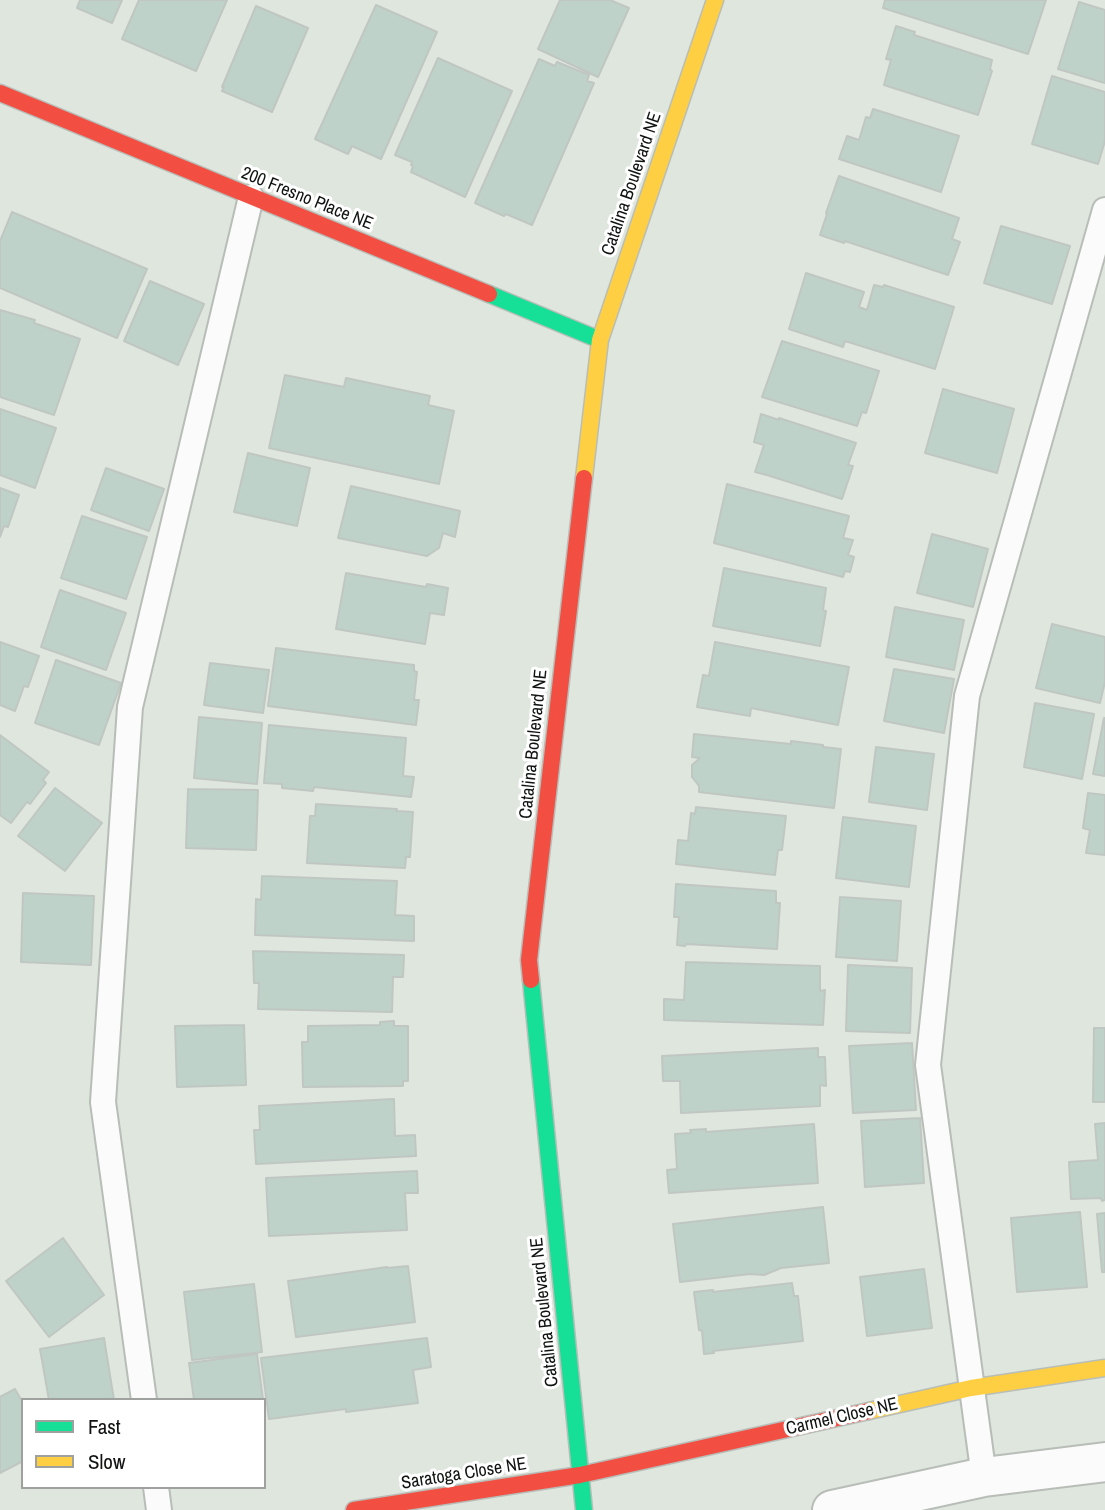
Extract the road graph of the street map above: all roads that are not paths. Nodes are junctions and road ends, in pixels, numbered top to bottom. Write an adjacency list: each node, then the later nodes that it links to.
1 (715, 0): 5 (street, Catalina Boulevard NE)
2 (0, 93): 3 (street, 200 Fresno Place NE)
3 (251, 197): 5 (street, 200 Fresno Place NE); 8 (lane)
4 (1105, 210): 7 (lane)
5 (600, 340): 10 (street, Catalina Boulevard NE)
6 (1105, 1368): 7 (street, Carmel Close NE)
7 (971, 1388): 10 (street, Carmel Close NE); 11 (lane)
8 (144, 1398)
9 (1105, 1462): 11 (street)
10 (580, 1475): 14 (street, Saratoga Close NE); 15 (street, Catalina Boulevard NE)
11 (984, 1478): 16 (street)
12 (156, 1489): 13 (lane)
13 (159, 1510)
14 (354, 1510)
15 (584, 1510)
16 (832, 1510)

